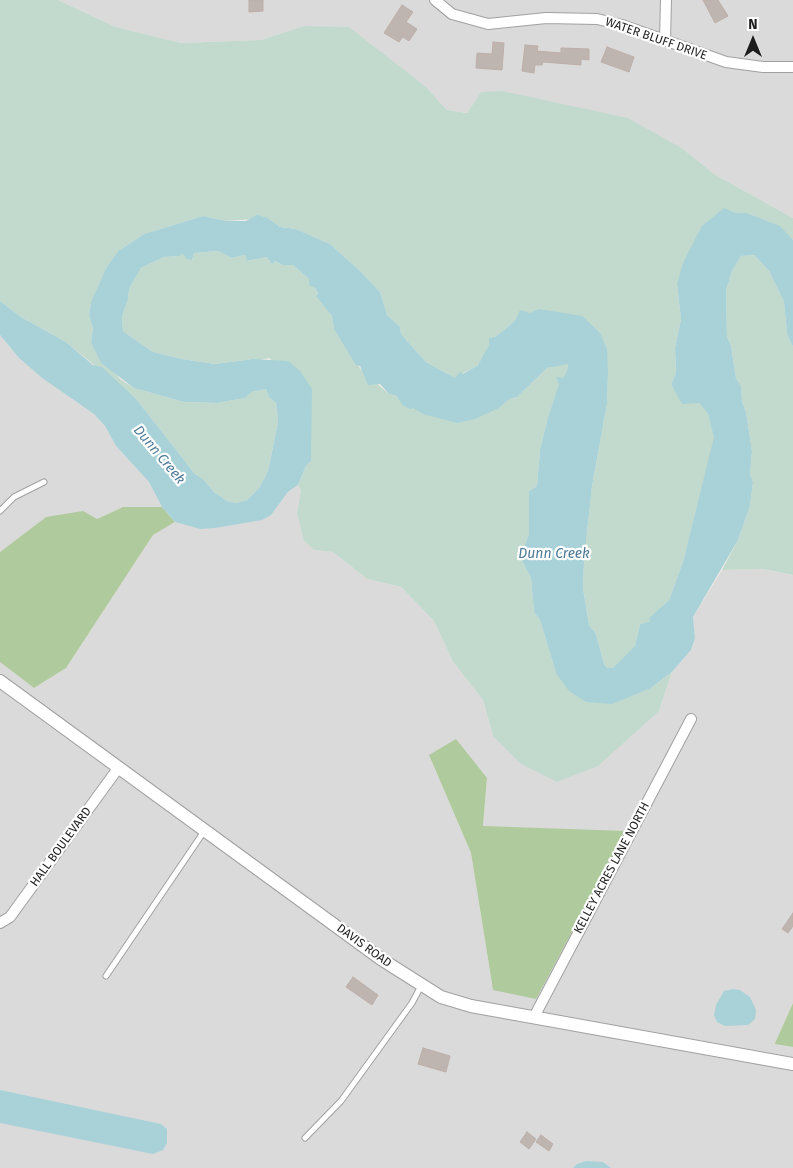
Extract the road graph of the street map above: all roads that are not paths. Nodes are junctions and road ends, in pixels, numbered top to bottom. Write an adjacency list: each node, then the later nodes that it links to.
1 (435, 0): 3 (street, WATER BLUFF DRIVE)
2 (666, 0): 3 (street)
3 (665, 41): 4 (street, WATER BLUFF DRIVE)
4 (793, 67)
5 (44, 482): 6 (lane)
6 (0, 511)
7 (0, 681): 9 (street, DAVIS ROAD)
8 (691, 719): 14 (street, KELLEY ACRES LANE NORTH)
9 (119, 767): 10 (street, DAVIS ROAD); 11 (street, HALL BOULEVARD)
10 (205, 830): 12 (lane); 13 (street, DAVIS ROAD)
11 (0, 923)
12 (106, 976)
13 (421, 985): 14 (street, DAVIS ROAD); 16 (lane)
14 (534, 1017): 15 (street, DAVIS ROAD)
15 (793, 1064)
16 (305, 1138)

